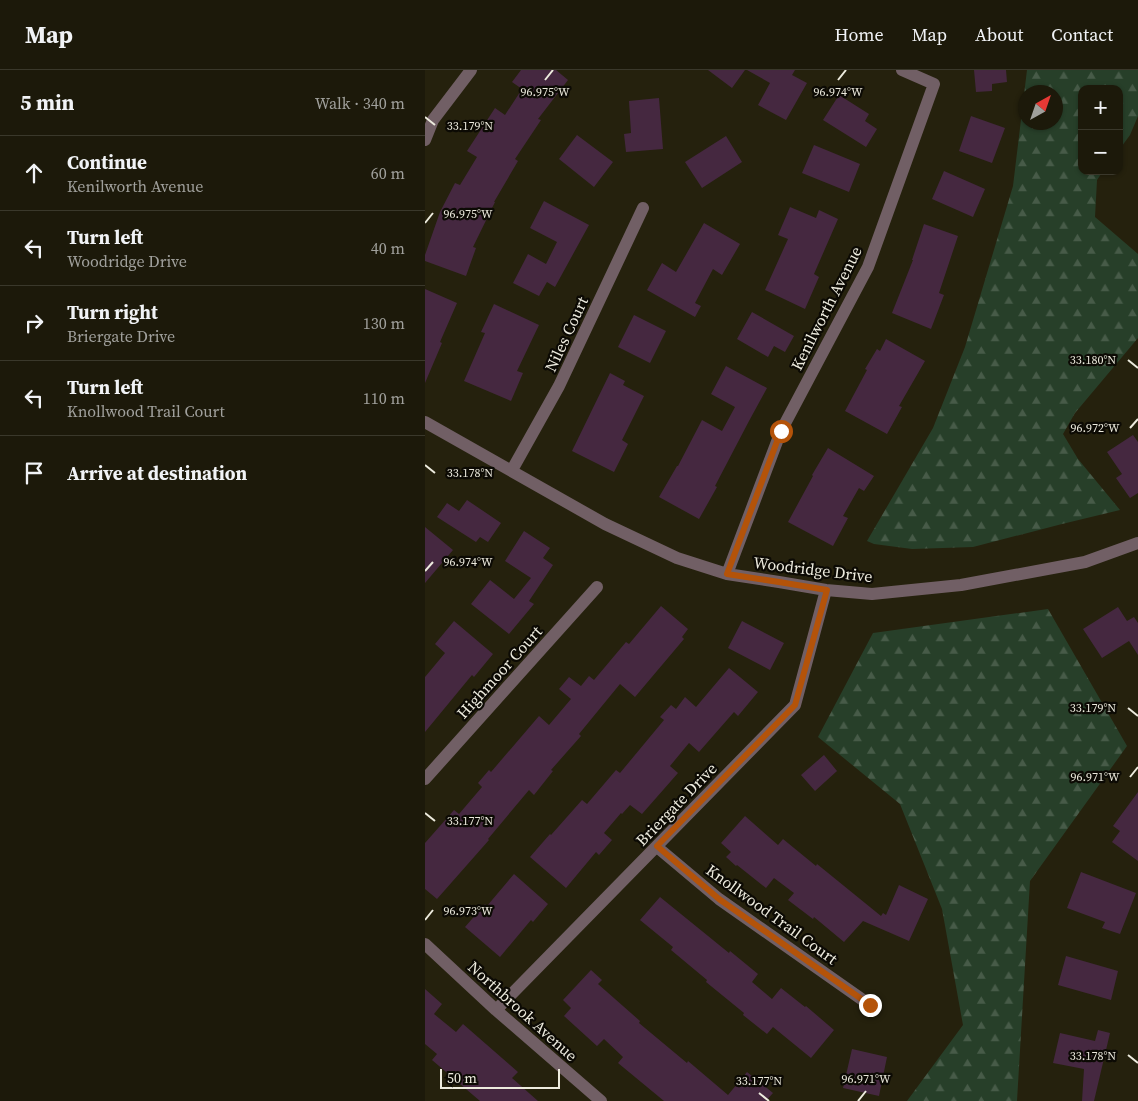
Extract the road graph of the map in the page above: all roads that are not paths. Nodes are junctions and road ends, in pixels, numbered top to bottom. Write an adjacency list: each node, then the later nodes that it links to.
1 (471, 70): 3 (street)
2 (902, 70): 8 (street, Kenilworth Avenue)
3 (425, 140)
4 (643, 208): 6 (street, Niles Court)
5 (425, 422): 6 (street, Woodridge Drive)
6 (512, 470): 8 (street, Woodridge Drive)
7 (1138, 543): 10 (street, Woodridge Drive)
8 (727, 574): 10 (street, Woodridge Drive)
9 (597, 587): 11 (street, Highmoor Court)
10 (827, 590): 12 (street, Briergate Drive)
11 (425, 779)
12 (657, 846): 14 (street, Knollwood Trail Court); 15 (street, Briergate Drive)
13 (425, 944): 15 (street, Northbrook Avenue)
14 (870, 1005)
15 (496, 1010): 16 (street, Northbrook Avenue)
16 (601, 1101)

